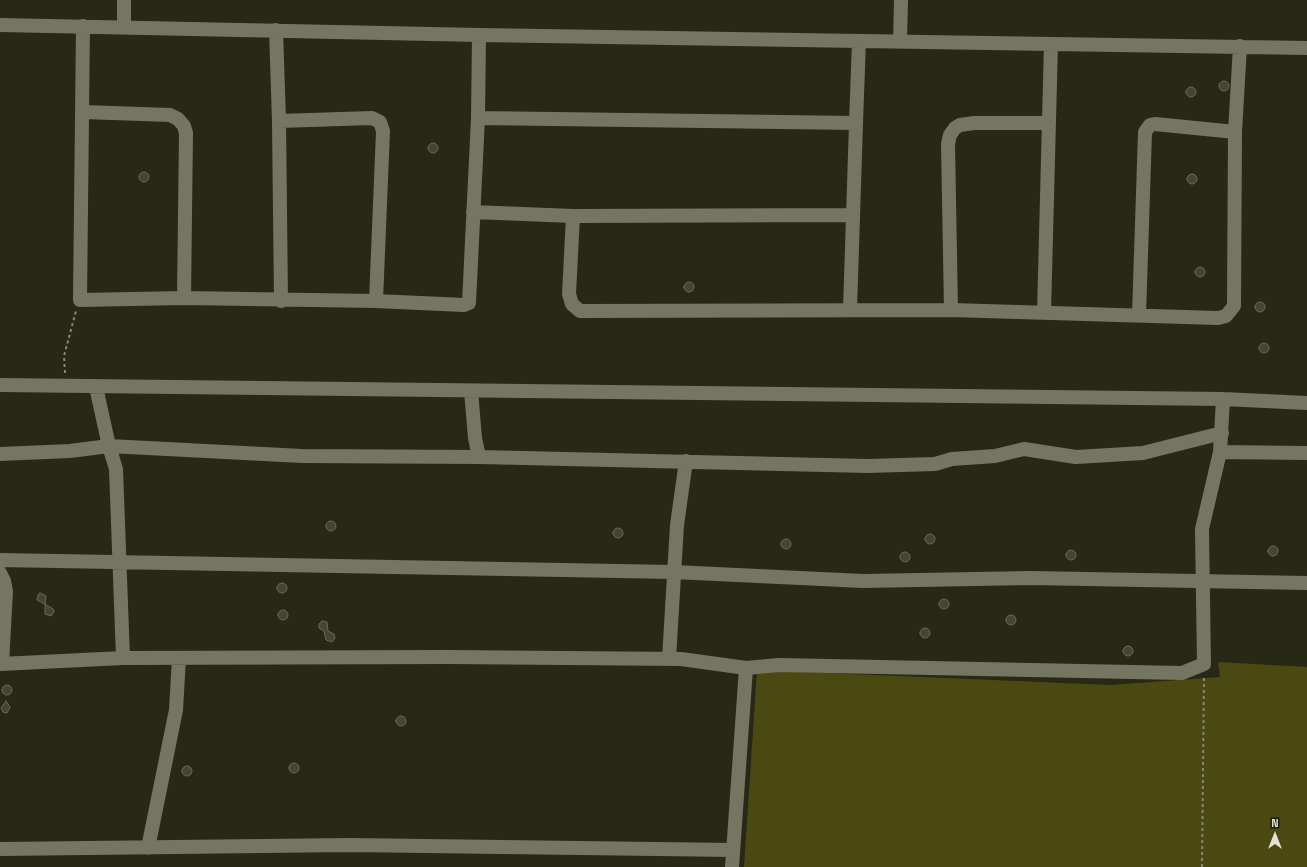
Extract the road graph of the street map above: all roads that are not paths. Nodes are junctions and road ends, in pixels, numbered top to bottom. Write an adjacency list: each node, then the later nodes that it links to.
1 (124, 0): 5 (street)
2 (901, 0): 9 (street)
3 (0, 24): 4 (street)
4 (83, 26): 5 (street); 13 (street)
5 (124, 27): 6 (street)
6 (276, 30): 7 (street); 15 (street)
7 (479, 35): 8 (street); 14 (street)
8 (859, 41): 9 (street); 16 (street)
9 (900, 41): 10 (street)
10 (1051, 44): 11 (street); 17 (street)
11 (1240, 46): 12 (street); 18 (street)
12 (1307, 48)
13 (83, 112): 22 (street); 22 (street)
14 (478, 118): 16 (street); 19 (street)
15 (279, 121): 23 (street); 24 (street)
16 (856, 123): 20 (street)
17 (1049, 123): 26 (street); 27 (street)
18 (1235, 132): 28 (street); 28 (street)
19 (473, 212): 21 (street); 24 (street)
20 (852, 215): 21 (street); 25 (street)
21 (573, 216): 25 (street)
22 (184, 298): 23 (street)
23 (281, 300): 24 (street)
24 (376, 301)
25 (850, 310): 26 (street)
26 (951, 310): 27 (street)
27 (1044, 312): 28 (street)
28 (1139, 315)
29 (0, 385): 30 (street)
30 (96, 387): 31 (street); 35 (street)
31 (471, 391): 32 (street); 39 (street)
32 (1222, 399): 33 (street); 34 (street)
33 (1307, 403)
34 (1222, 433): 36 (street); 40 (street)
35 (108, 446): 38 (street); 39 (street); 42 (street)
36 (1220, 452): 37 (street); 45 (street)
37 (1307, 453)
38 (0, 454)
39 (479, 457): 40 (street)
40 (686, 461): 43 (street)
41 (0, 560): 42 (street)
42 (118, 563): 43 (street); 47 (street)
43 (674, 572): 45 (street); 49 (street)
44 (0, 573): 50 (street)
45 (1204, 580): 46 (street); 51 (street)
46 (1307, 582)
47 (123, 658): 48 (street); 50 (street)
48 (179, 658): 49 (street); 52 (street)
49 (669, 659): 51 (street)
50 (1, 664)
51 (746, 668): 54 (street)
52 (148, 848): 53 (street); 54 (street)
53 (0, 849)
54 (733, 850): 55 (street)
55 (732, 867)

